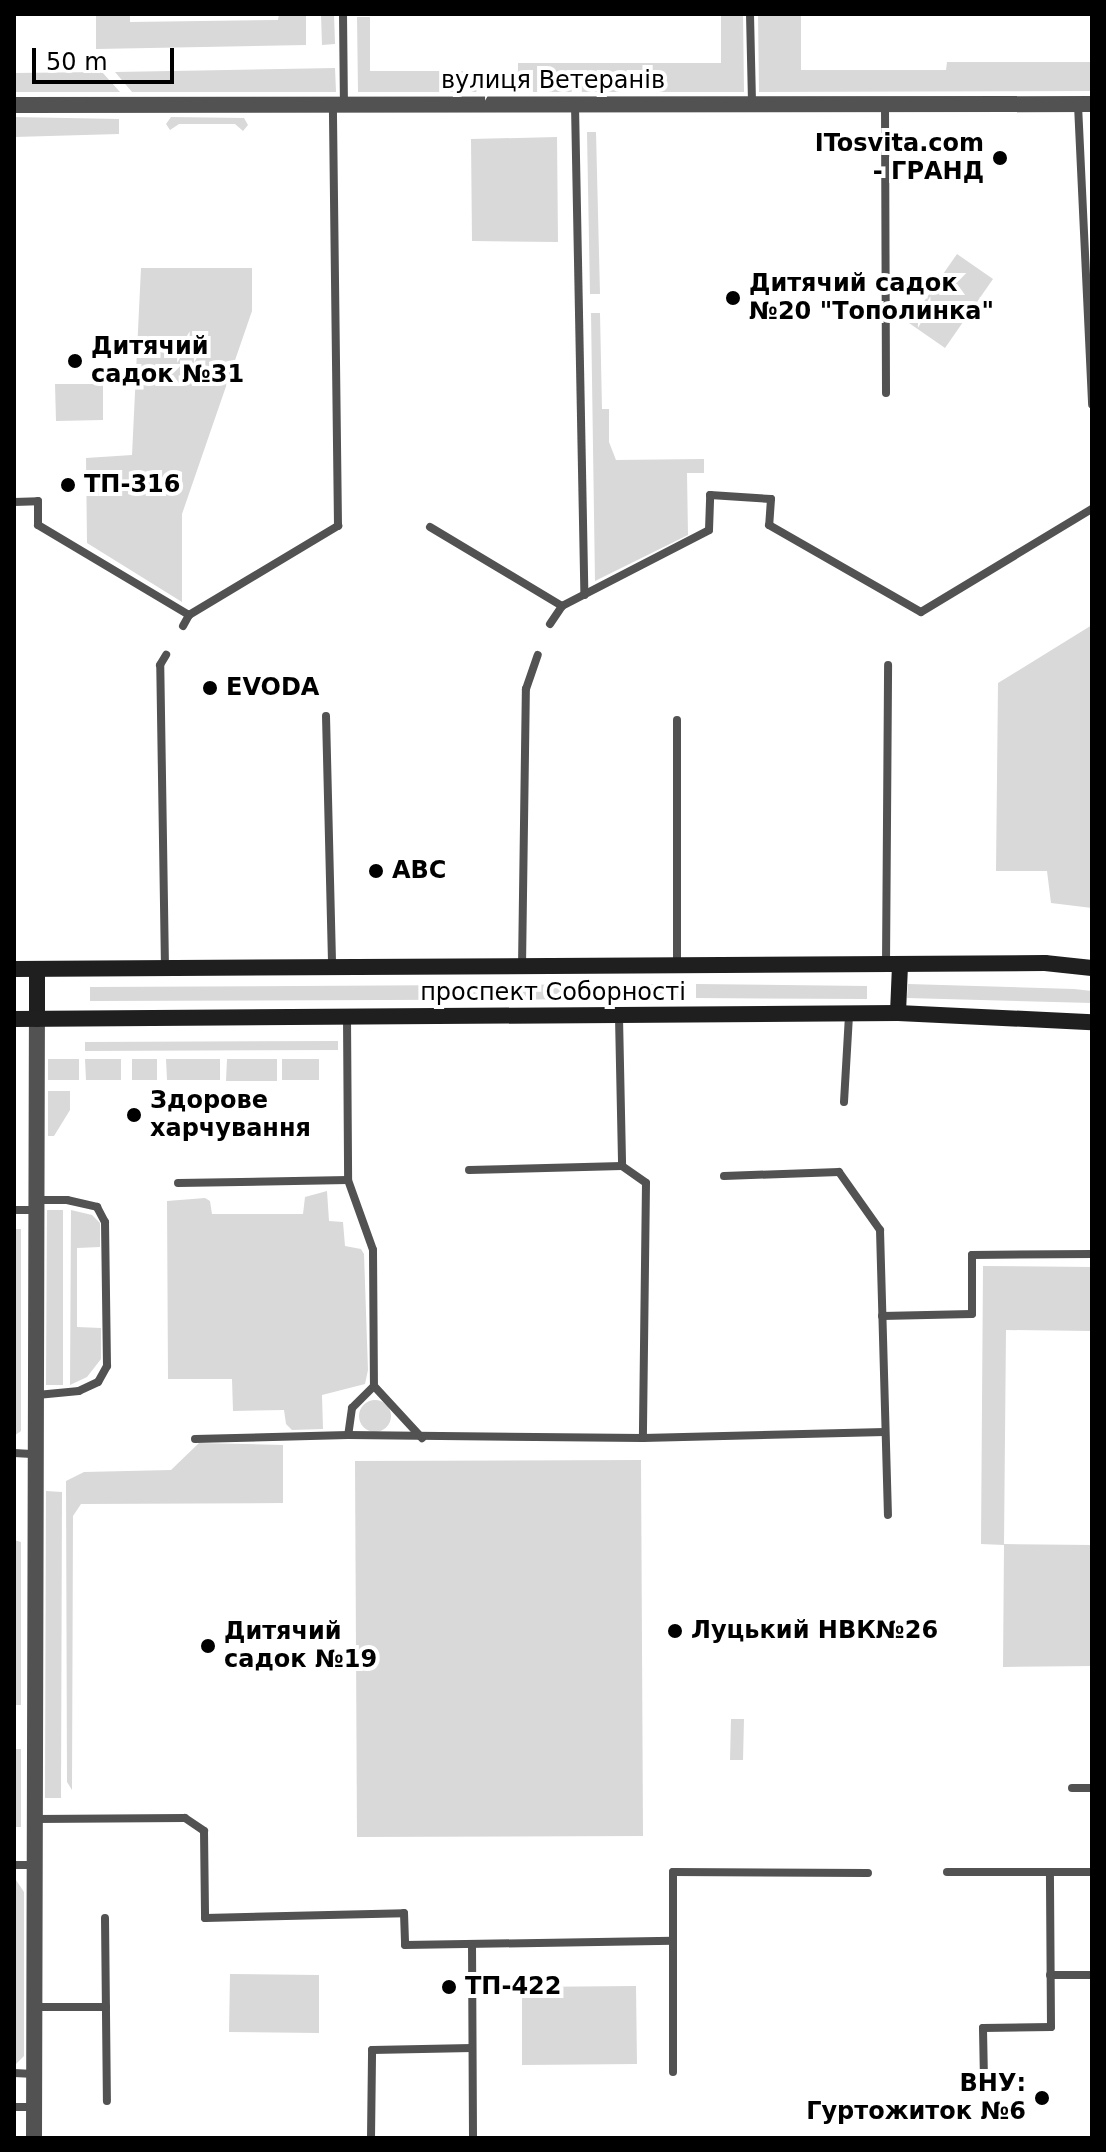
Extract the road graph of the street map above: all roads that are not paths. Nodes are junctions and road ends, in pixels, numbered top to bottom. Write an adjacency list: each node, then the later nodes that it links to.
1 (343, 14): 4 (lane)
2 (750, 14): 6 (lane)
3 (14, 105): 4 (street, вулиця Ветеранів)
4 (339, 105): 5 (street, вулиця Ветеранів); 16 (lane)
5 (575, 105): 6 (street, вулиця Ветеранів); 14 (lane)
6 (752, 105): 7 (street, вулиця Ветеранів)
7 (885, 105): 8 (street, вулиця Ветеранів); 9 (lane)
8 (1085, 105): 10 (lane)
9 (886, 393)
10 (1092, 405)
11 (14, 502): 16 (lane)
12 (1092, 509): 14 (lane)
13 (430, 527): 15 (lane)
14 (584, 595): 15 (lane)
15 (562, 606): 17 (lane)
16 (189, 615): 18 (lane)
17 (550, 624)
18 (183, 626)
19 (166, 655): 28 (lane)
20 (538, 655): 27 (lane)
21 (888, 665): 25 (lane)
22 (326, 716): 26 (lane)
23 (677, 720): 24 (lane)
24 (677, 966): 25 (main road, проспект Соборності); 27 (main road, проспект Соборності)
25 (893, 966): 29 (main road, проспект Соборності); 32 (main road)
26 (332, 967): 27 (main road, проспект Соборності); 28 (main road, проспект Соборності)
27 (522, 967)
28 (165, 968): 31 (main road, проспект Соборності)
29 (1092, 968)
30 (14, 969): 31 (main road, проспект Соборності)
31 (37, 969): 37 (main road)
32 (898, 1013): 33 (main road, проспект Соборності); 38 (main road, проспект Соборності)
33 (849, 1014): 34 (main road, проспект Соборності); 39 (lane)
34 (619, 1017): 35 (main road, проспект Соборності); 40 (lane)
35 (347, 1018): 37 (main road, проспект Соборності); 43 (lane)
36 (14, 1019): 37 (main road, проспект Соборності)
37 (37, 1019): 45 (street)
38 (1092, 1022)
39 (844, 1102)
40 (622, 1166): 41 (lane); 54 (lane)
41 (469, 1170)
42 (724, 1176): 48 (lane)
43 (348, 1180): 44 (lane); 49 (lane)
44 (178, 1183)
45 (36, 1205): 46 (lane); 50 (street); 50 (lane)
46 (14, 1210)
47 (1092, 1254): 48 (lane)
48 (882, 1316): 51 (lane)
49 (374, 1386): 52 (lane); 53 (lane)
50 (36, 1395): 57 (street)
51 (885, 1432): 54 (lane); 58 (lane)
52 (348, 1435): 53 (lane); 55 (lane)
53 (422, 1438): 54 (lane)
54 (643, 1438)
55 (195, 1439)
56 (14, 1453): 57 (lane)
57 (36, 1454): 61 (street)
58 (888, 1515)
59 (1072, 1788): 60 (lane)
60 (1092, 1788)
61 (35, 1819): 63 (street); 70 (lane)
62 (14, 1865): 63 (lane)
63 (34, 1865): 73 (street)
64 (947, 1872): 65 (lane)
65 (1050, 1872): 66 (lane); 71 (lane)
66 (1092, 1872)
67 (868, 1873): 69 (lane)
68 (105, 1918): 74 (lane)
69 (673, 1941): 70 (lane); 76 (lane)
70 (472, 1944): 75 (lane)
71 (1050, 1975): 72 (lane); 79 (lane)
72 (1092, 1975)
73 (34, 2007): 74 (lane); 78 (street)
74 (106, 2007): 80 (lane)
75 (472, 2048): 84 (lane); 85 (lane)
76 (673, 2072)
77 (14, 2073): 78 (lane)
78 (34, 2074): 82 (street)
79 (984, 2081)
80 (107, 2101)
81 (14, 2107): 82 (lane)
82 (34, 2107): 83 (street)
83 (34, 2138)
84 (371, 2138)
85 (473, 2138)

